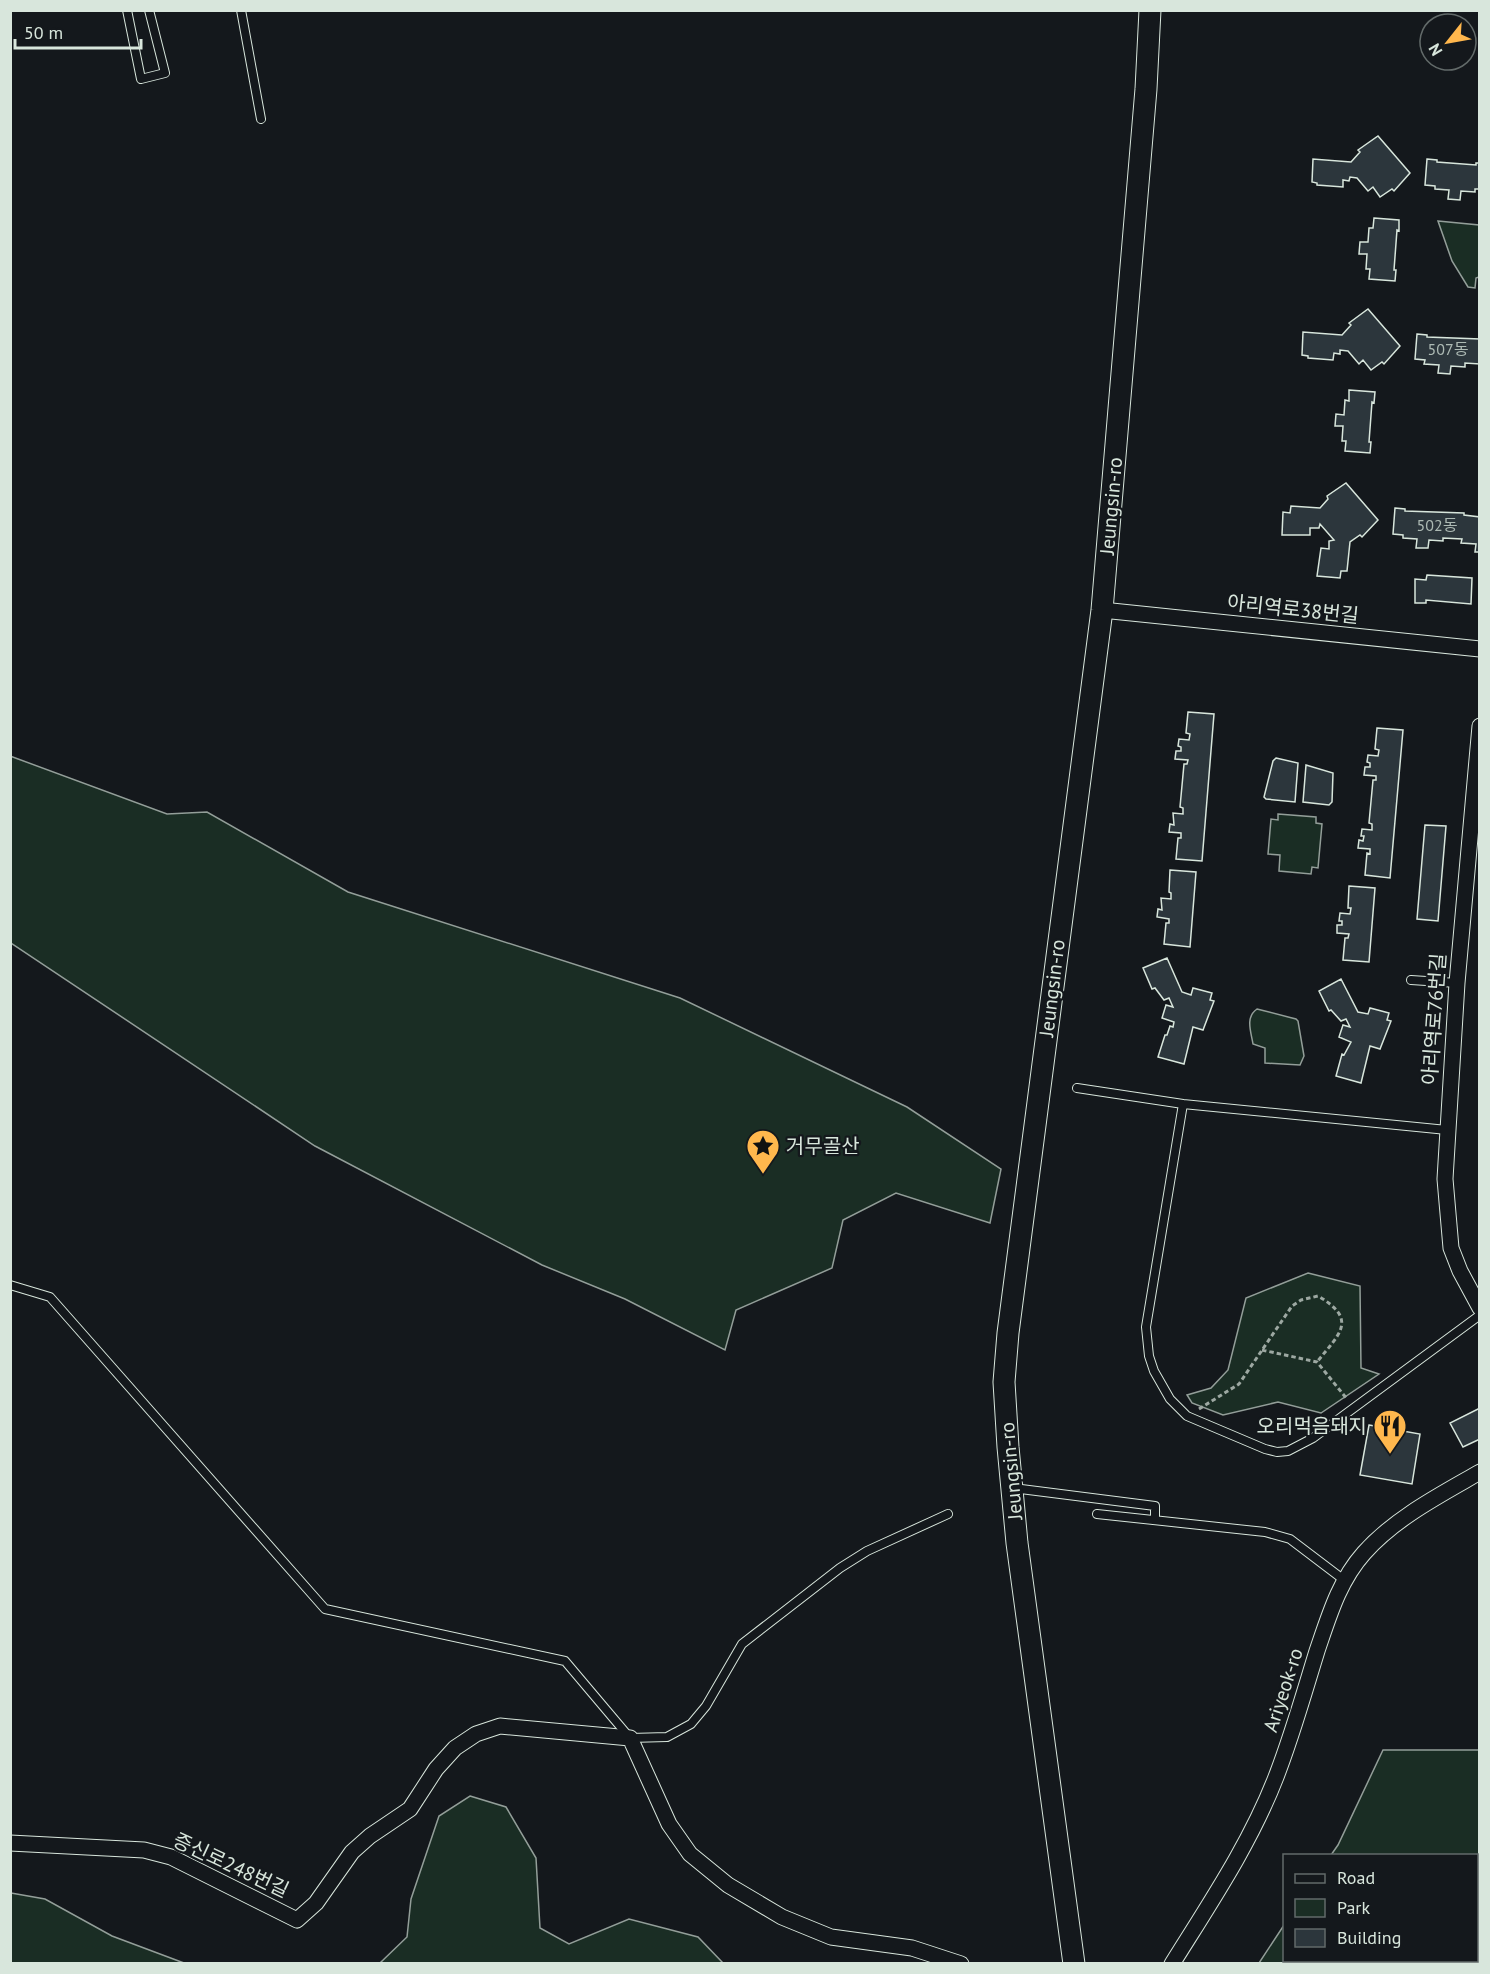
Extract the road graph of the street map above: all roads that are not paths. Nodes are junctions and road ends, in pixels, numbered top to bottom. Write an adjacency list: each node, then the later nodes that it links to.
1 (128, 10): 2 (lane)
2 (149, 10)
3 (241, 10): 5 (lane)
4 (1150, 10): 6 (street, Jeungsin-ro)
5 (261, 119)
6 (1102, 610): 7 (street, 아리역로38번길); 18 (street, Jeungsin-ro)
7 (1479, 649)
8 (1479, 726): 10 (street, 아리역로76번길)
9 (1411, 980): 10 (lane)
10 (1457, 982): 13 (street, 아리역로76번길)
11 (1077, 1088): 12 (lane)
12 (1183, 1104): 13 (lane); 16 (lane)
13 (1447, 1130): 15 (street, 아리역로76번길)
14 (10, 1285): 23 (lane)
15 (1479, 1308)
16 (1479, 1314)
17 (1479, 1472): 22 (street, Ariyeok-ro)
18 (1012, 1488): 21 (lane); 26 (street, Jeungsin-ro)
19 (948, 1514): 23 (lane)
20 (1097, 1514): 21 (lane)
21 (1155, 1520): 22 (lane)
22 (1344, 1580): 27 (street, Ariyeok-ro)
23 (630, 1738): 24 (street, 증신로248번길); 25 (street)
24 (10, 1842)
25 (961, 1964)
26 (1074, 1964)
27 (1172, 1964)

